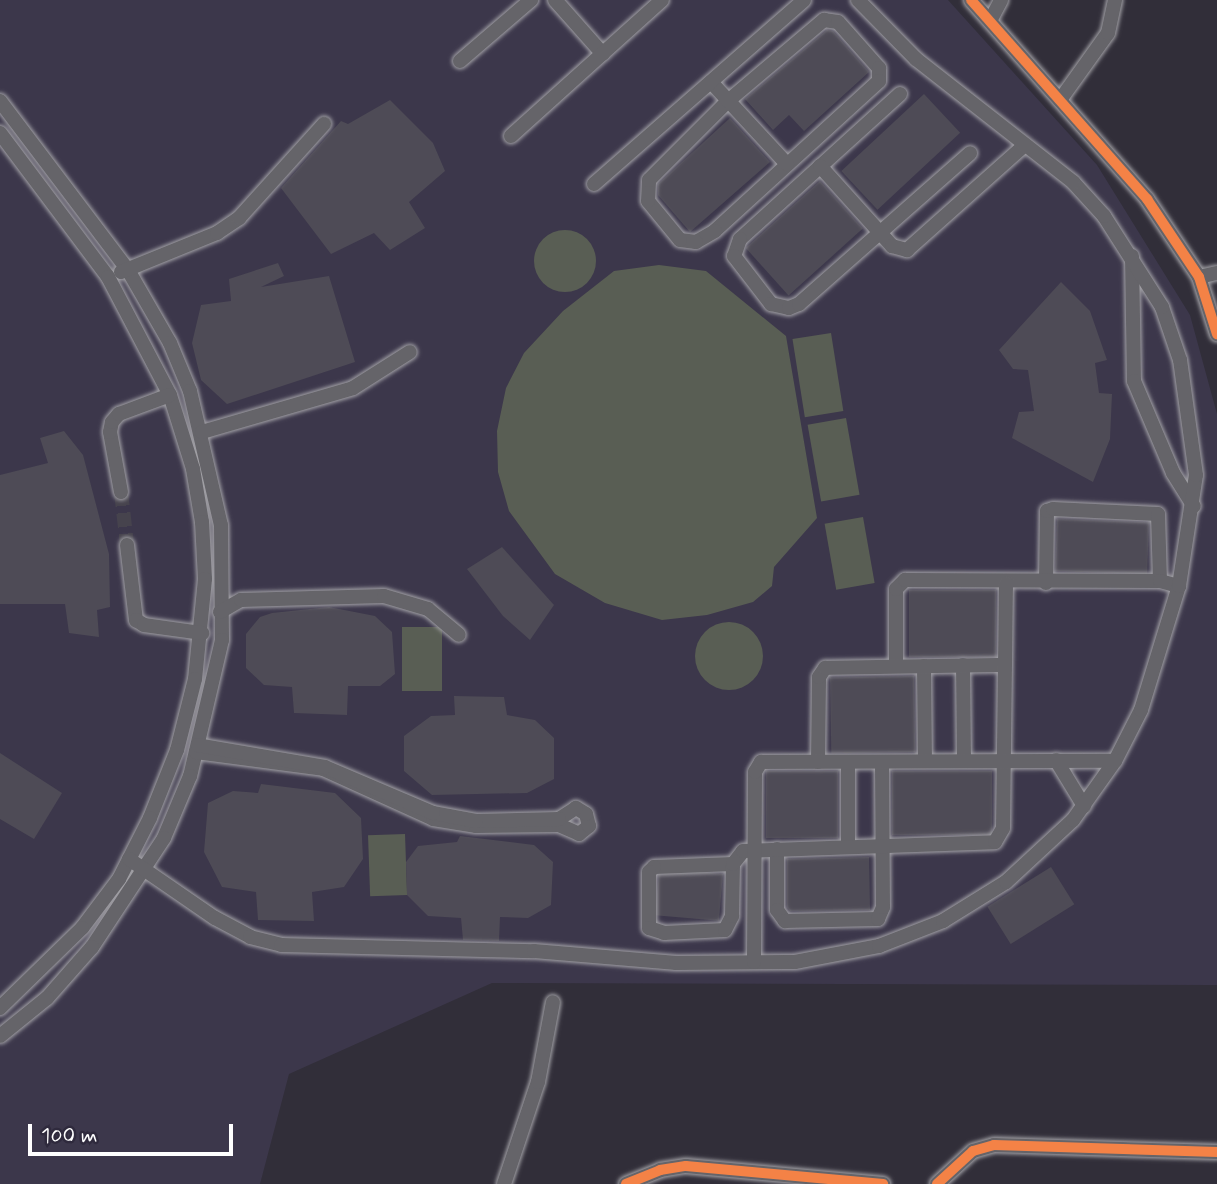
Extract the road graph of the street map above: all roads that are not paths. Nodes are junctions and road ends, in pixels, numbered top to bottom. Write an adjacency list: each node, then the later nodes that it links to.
1 (531, 0): 11 (street)
2 (555, 0): 10 (street)
3 (661, 0): 10 (street)
4 (804, 0): 12 (street)
5 (858, 0): 20 (street)
6 (971, 0): 9 (street)
7 (1001, 0): 9 (street)
8 (1115, 0): 14 (street)
9 (990, 21): 14 (street)
10 (603, 54): 19 (street)
11 (460, 61)
12 (711, 82): 16 (street); 24 (street)
13 (900, 94): 23 (street)
14 (1060, 100): 30 (street)
15 (0, 101): 27 (street)
16 (729, 101): 22 (street); 22 (street); 22 (street)
17 (324, 124): 27 (street)
18 (0, 133): 29 (street)
19 (511, 135)
20 (1025, 145): 25 (street); 26 (street)
21 (970, 153): 25 (street)
22 (787, 164)
23 (820, 166): 25 (street); 25 (street)
24 (594, 184)
25 (880, 233)
26 (1132, 257): 36 (street); 36 (street)
27 (128, 270): 29 (street); 34 (street)
28 (1217, 273): 30 (street)
29 (108, 277): 33 (street)
30 (1199, 277): 31 (street)
31 (1217, 334)
32 (410, 352): 34 (street)
33 (170, 395): 35 (street); 43 (street)
34 (202, 432): 42 (street)
35 (121, 492)
36 (1194, 506): 41 (street)
37 (128, 545): 43 (street)
38 (1160, 581): 40 (street); 40 (street); 41 (street)
39 (1006, 583): 40 (street); 46 (street); 47 (street)
40 (1046, 583)
41 (1179, 586): 54 (street)
42 (220, 612): 44 (street); 49 (street)
43 (202, 633): 63 (street)
44 (459, 635)
45 (963, 665): 46 (street); 48 (street); 52 (street)
46 (1004, 665): 53 (street)
47 (896, 666): 48 (street); 55 (street)
48 (924, 666): 51 (street)
49 (197, 748): 49 (street); 65 (street)
50 (1055, 760): 53 (street); 54 (street); 58 (street)
51 (925, 761): 52 (street); 57 (street)
52 (964, 761): 53 (street)
53 (1004, 761): 60 (street)
54 (1115, 761): 58 (street)
55 (818, 762): 56 (street); 61 (street)
56 (848, 762): 57 (street); 59 (street)
57 (882, 762): 60 (street)
58 (1084, 806): 66 (street)
59 (848, 848): 60 (street); 62 (street)
60 (883, 848): 62 (street)
61 (753, 849): 62 (street); 64 (street); 66 (street)
62 (777, 849)
63 (129, 859): 65 (street); 68 (street)
64 (733, 864): 64 (street)
65 (145, 869): 66 (street); 69 (street)
66 (754, 962)
67 (553, 1002): 71 (street)
68 (0, 1008)
69 (0, 1036)
70 (1217, 1152): 74 (street)
71 (504, 1184)
72 (626, 1184): 73 (street)
73 (883, 1184)
74 (937, 1184)

